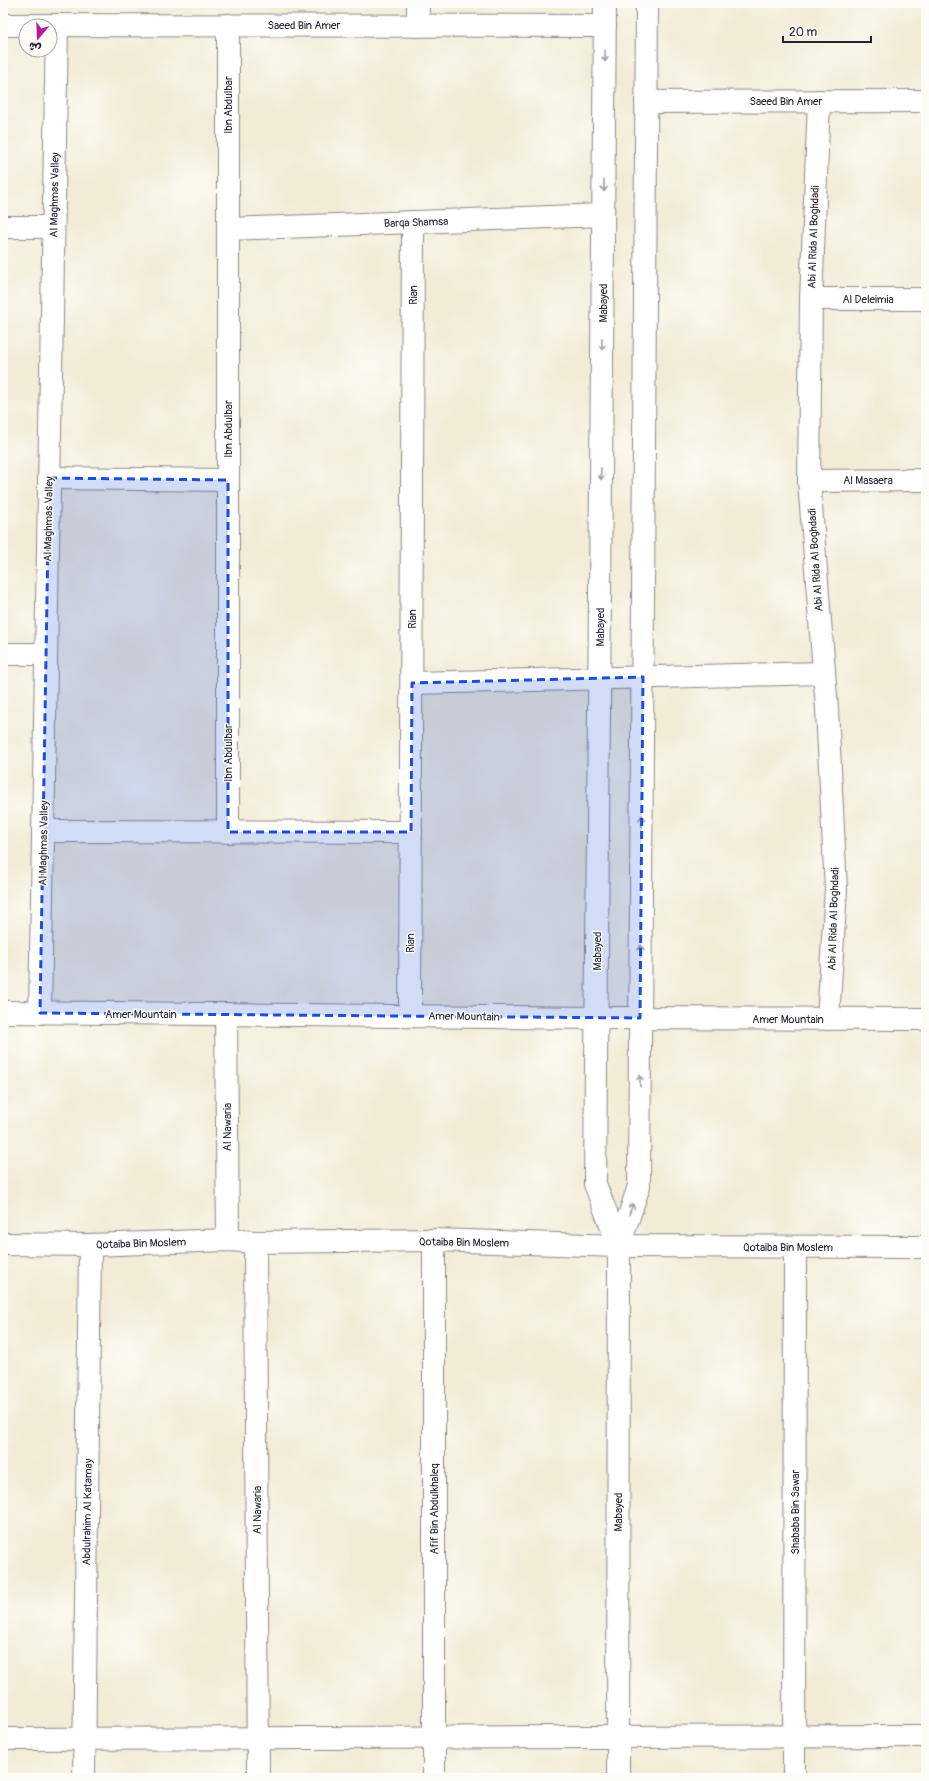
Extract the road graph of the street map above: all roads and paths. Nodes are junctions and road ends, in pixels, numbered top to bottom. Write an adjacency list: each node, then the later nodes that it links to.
1 (418, 3): 8 (street)
2 (605, 3): 9 (street, Mabayed)
3 (647, 3): 13 (street, Mabayed)
4 (3, 25): 5 (street, Saeed Bin Amer)
5 (18, 25)
6 (58, 25): 7 (street, Saeed Bin Amer)
7 (228, 25): 8 (street, Saeed Bin Amer); 18 (street, Ibn Abdulbar)
8 (418, 26): 9 (street, Saeed Bin Amer)
9 (605, 26): 14 (street, Mabayed, one-way to 14)
10 (57, 58): 16 (street, Al Maghmas Valley)
11 (819, 101): 12 (street, Saeed Bin Amer); 13 (street, Saeed Bin Amer); 19 (street, Abi Al Rida Al Boghdadi)
12 (926, 101)
13 (646, 102): 28 (street, Mabayed)
14 (603, 215): 15 (street, Barqa Shamsa); 29 (street, Mabayed, one-way to 29)
15 (414, 222): 18 (street, Barqa Shamsa); 30 (street, Rian)
16 (54, 226): 17 (street); 21 (street, Al Maghmas Valley)
17 (3, 227)
18 (228, 229): 22 (street, Ibn Abdulbar)
19 (811, 299): 20 (street, Al Deleimia); 24 (street, Abi Al Rida Al Boghdadi)
20 (926, 299)
21 (49, 478): 22 (street); 26 (street, Al Maghmas Valley)
22 (228, 480): 32 (street, Ibn Abdulbar)
23 (926, 480): 24 (street, Al Masaera)
24 (809, 481): 27 (street, Abi Al Rida Al Boghdadi)
25 (3, 654): 26 (street)
26 (46, 654): 31 (street, Al Maghmas Valley)
27 (824, 673): 28 (street); 40 (street, Abi Al Rida Al Boghdadi)
28 (643, 677): 29 (street); 39 (street, Mabayed, one-way to 28)
29 (600, 678): 30 (street); 38 (street, Mabayed)
30 (412, 683): 33 (street, Rian)
31 (43, 831): 32 (street); 35 (street, Al Maghmas Valley)
32 (228, 832): 33 (street)
33 (411, 832): 37 (street, Rian)
34 (3, 1012): 35 (street, Amer Mountain)
35 (40, 1013): 36 (street, Amer Mountain)
36 (226, 1014): 37 (street, Amer Mountain); 42 (street, Al Nawaria)
37 (410, 1016): 38 (street, Amer Mountain)
38 (597, 1018): 39 (street, Amer Mountain); 47 (street, Mabayed)
39 (640, 1018): 40 (street, Amer Mountain); 47 (street, Mabayed, one-way to 39)
40 (828, 1019): 41 (street, Amer Mountain)
41 (926, 1019)
42 (228, 1240): 44 (street, Qotaiba Bin Moslem); 46 (street, Qotaiba Bin Moslem)
43 (434, 1240): 44 (street, Qotaiba Bin Moslem); 47 (street, Qotaiba Bin Moslem); 52 (street, Afif Bin Abdulkhaleq)
44 (255, 1242): 56 (street, Al Nawaria)
45 (3, 1244): 46 (street, Qotaiba Bin Moslem)
46 (90, 1245): 55 (street, Abdulrahim Al Katamay)
47 (619, 1246): 48 (street, Qotaiba Bin Moslem); 53 (street, Mabayed)
48 (795, 1247): 49 (street, Qotaiba Bin Moslem); 50 (street, Shababa Bin Sawar)
49 (926, 1247)
50 (795, 1736): 51 (street); 53 (street); 61 (street, Shababa Bin Sawar)
51 (926, 1736)
52 (434, 1737): 53 (street); 56 (street); 59 (street, Afif Bin Abdulkhaleq)
53 (618, 1737): 60 (street, Mabayed)
54 (3, 1738): 55 (street)
55 (84, 1738): 56 (street); 57 (street, Abdulrahim Al Katamay)
56 (258, 1738): 58 (street, Al Nawaria)
57 (84, 1778)
58 (258, 1778)
59 (434, 1778)
60 (618, 1778)
61 (794, 1778)

